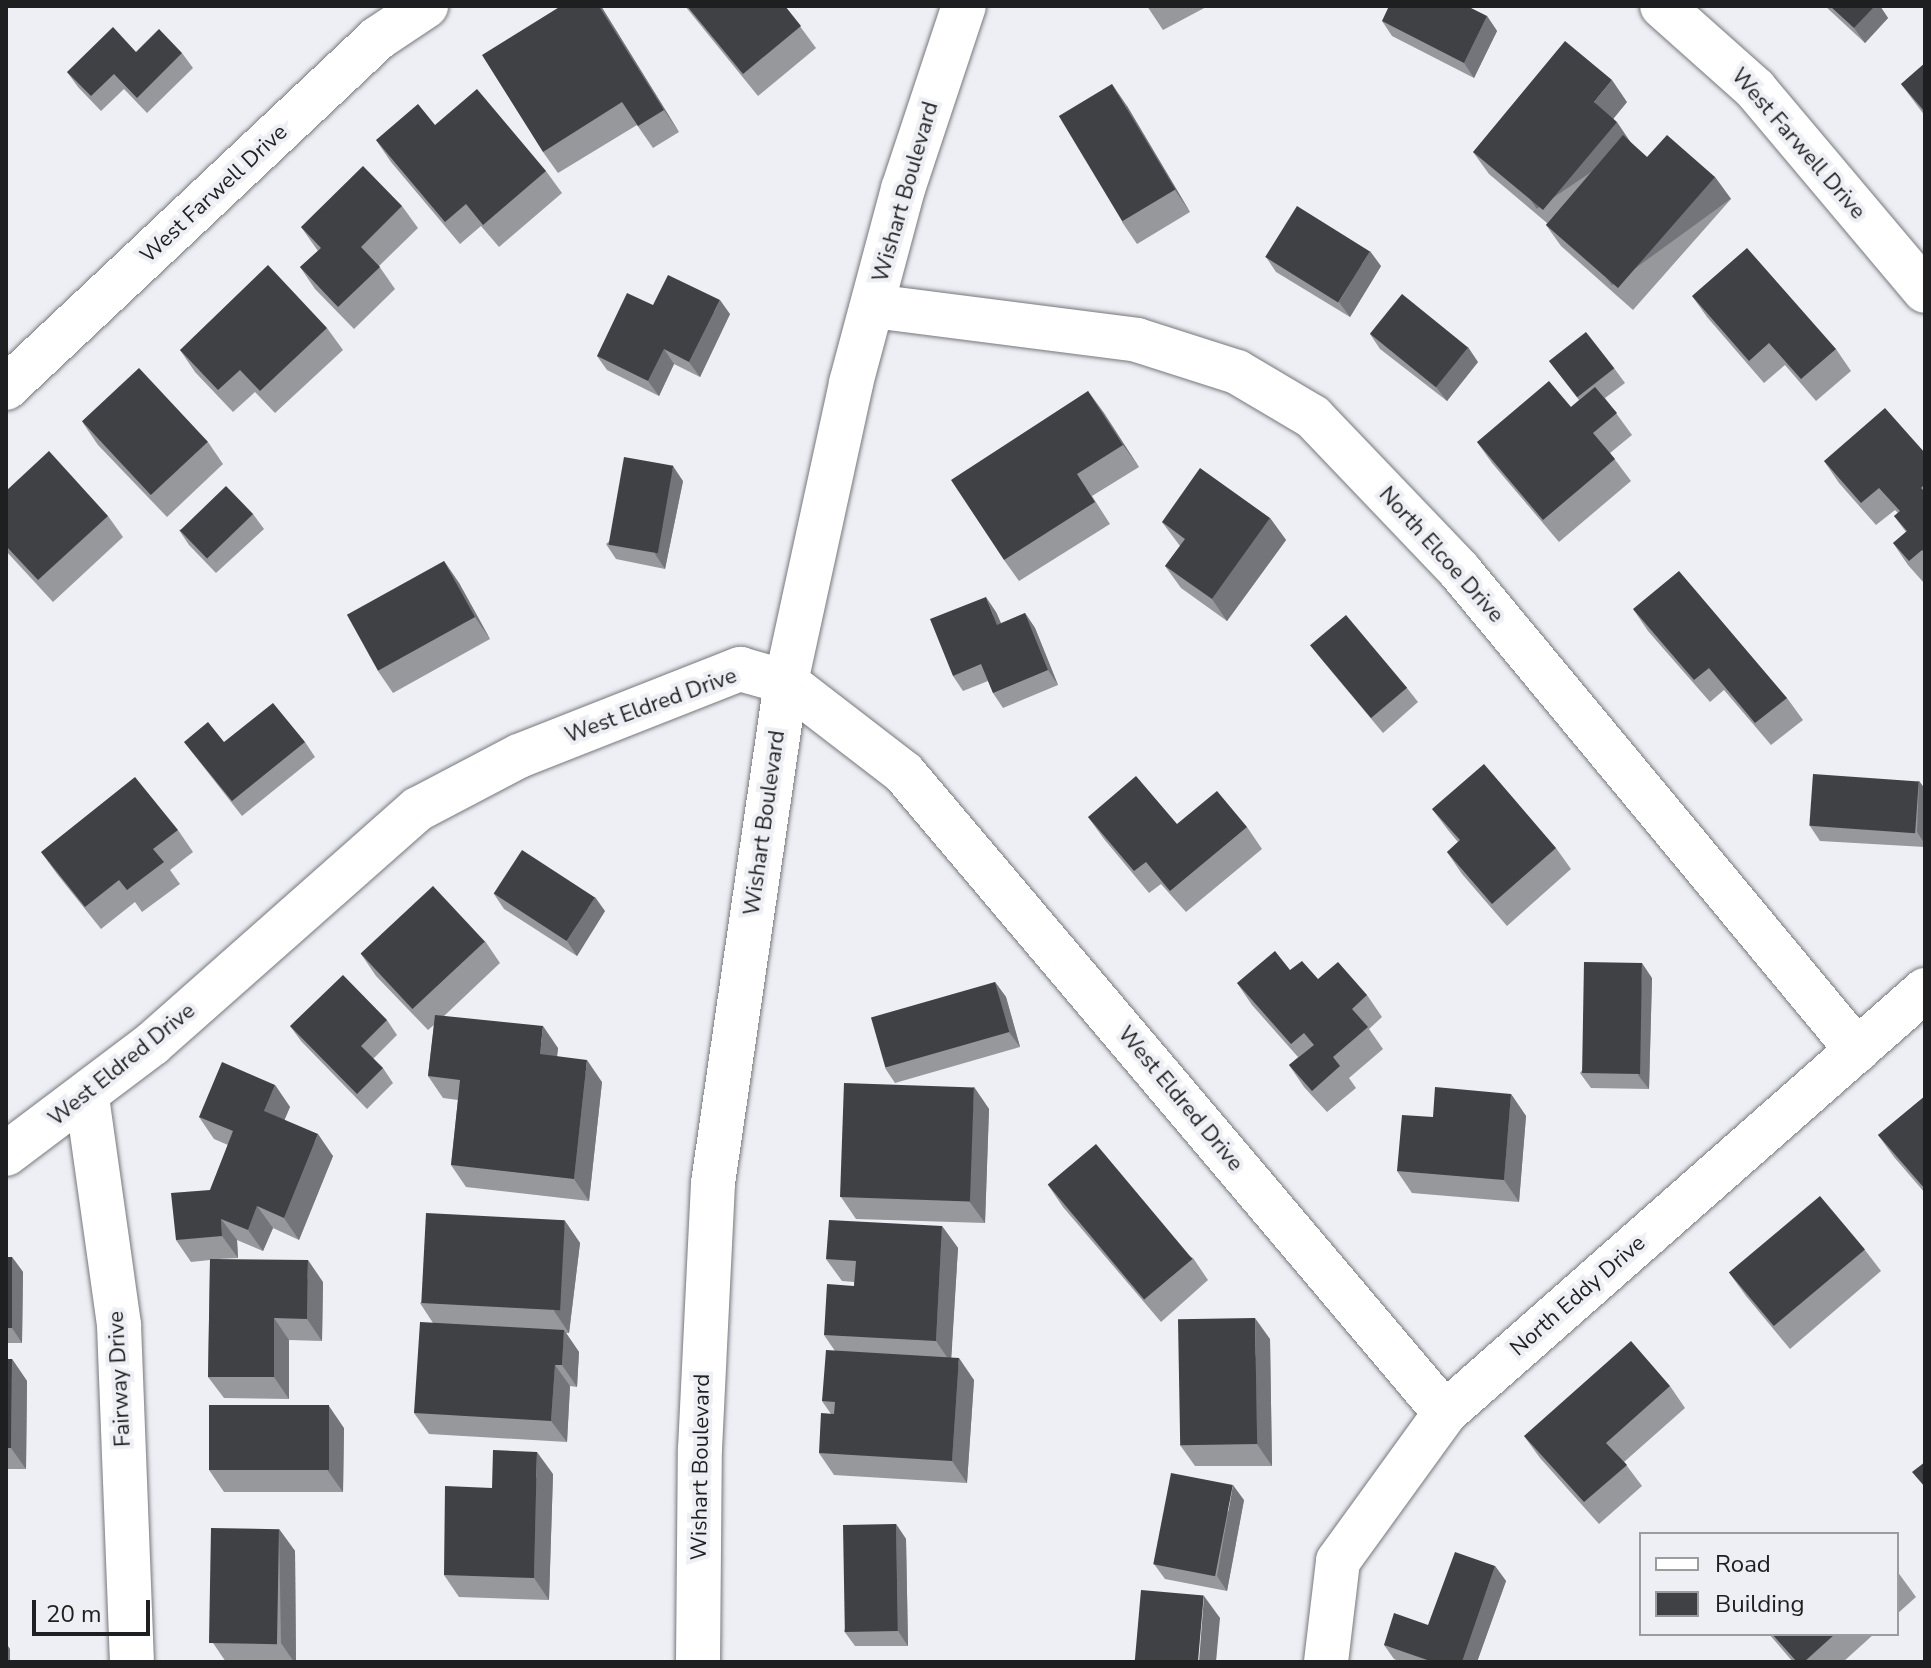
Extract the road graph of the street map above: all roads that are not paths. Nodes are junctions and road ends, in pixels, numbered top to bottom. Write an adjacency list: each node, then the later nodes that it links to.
1 (426, 6): 6 (street, West Farwell Drive)
2 (964, 6): 5 (street, Wishart Boulevard)
3 (1662, 6): 4 (street, West Farwell Drive)
4 (1925, 291)
5 (873, 306): 7 (street, Wishart Boulevard); 9 (street, North Elcoe Drive)
6 (6, 388)
7 (786, 682): 10 (street, West Eldred Drive); 12 (street, West Eldred Drive); 14 (street, Wishart Boulevard)
8 (1925, 990): 9 (street, North Eddy Drive)
9 (1857, 1050): 12 (street, North Eddy Drive)
10 (87, 1097): 11 (street, West Eldred Drive); 13 (street, Fairway Drive)
11 (6, 1154)
12 (1445, 1413): 15 (street, North Eddy Drive)
13 (132, 1662)
14 (698, 1662)
15 (1326, 1662)

